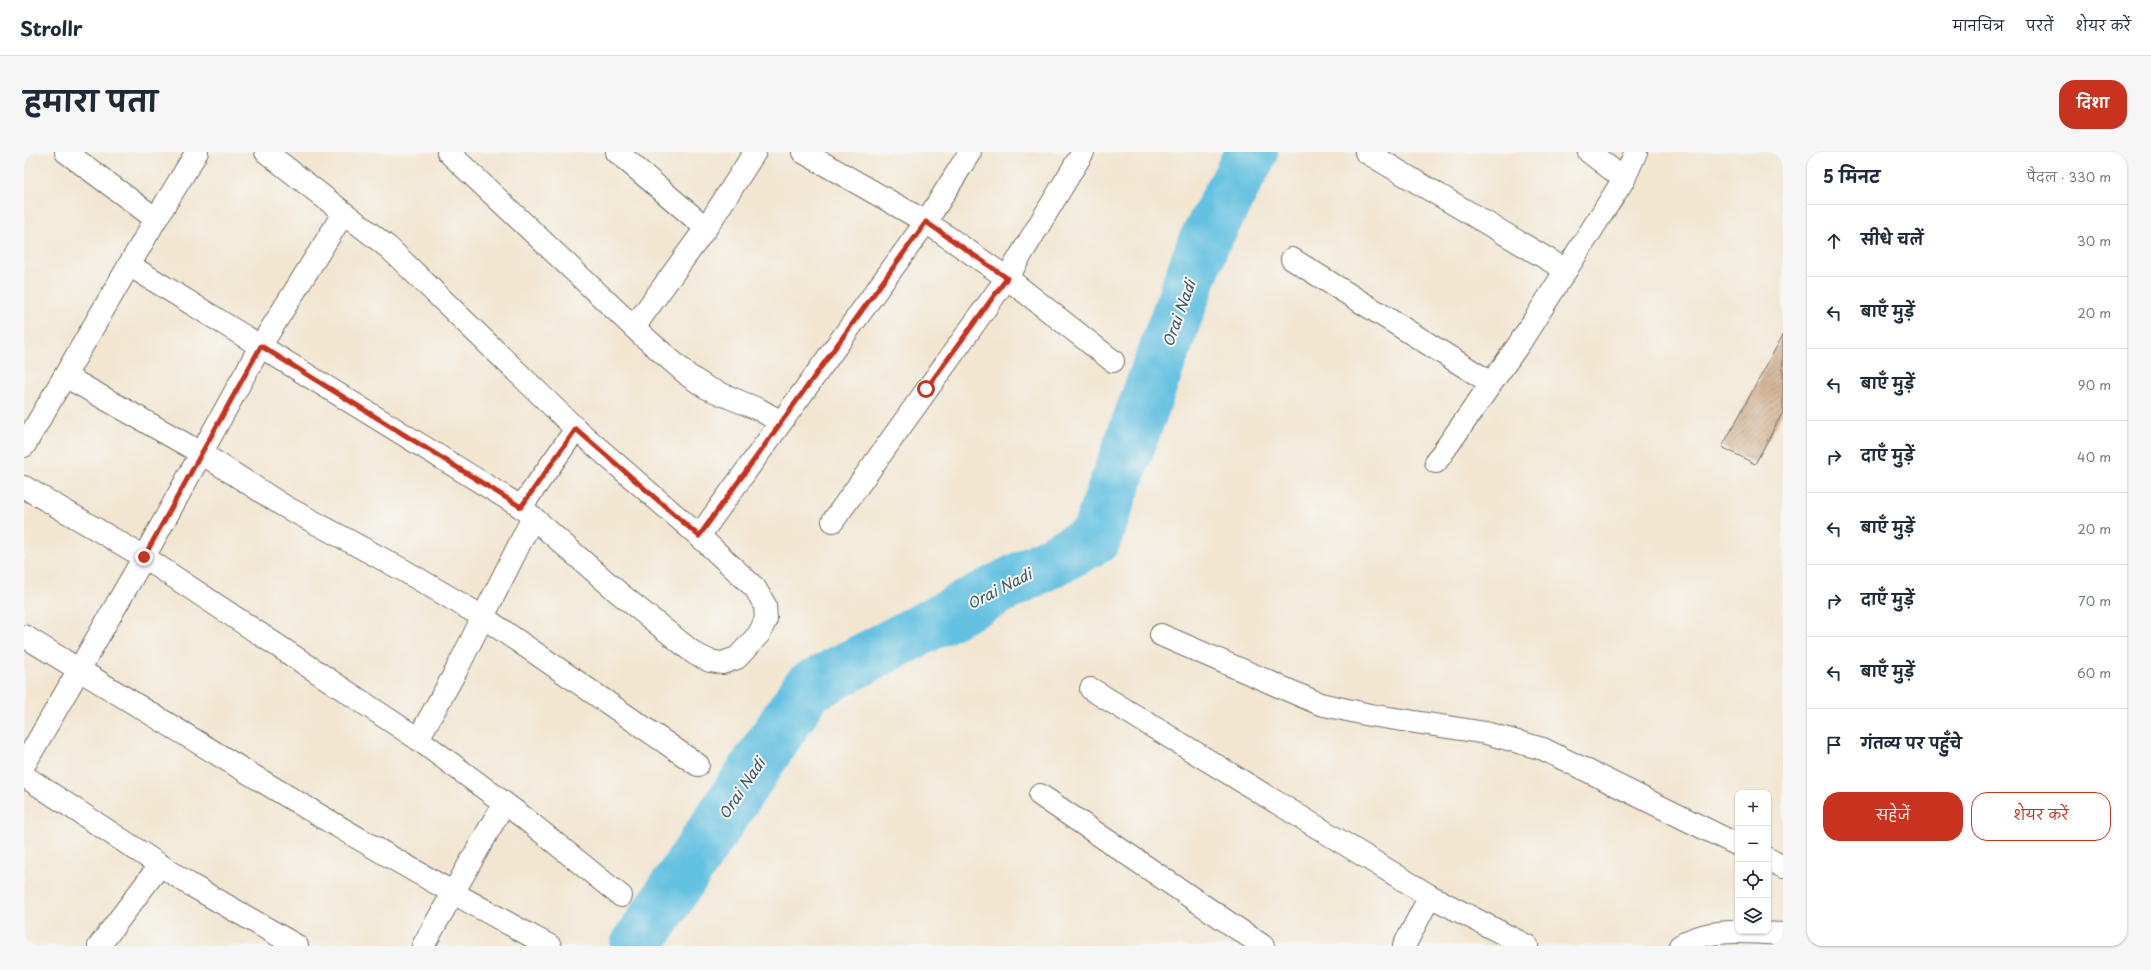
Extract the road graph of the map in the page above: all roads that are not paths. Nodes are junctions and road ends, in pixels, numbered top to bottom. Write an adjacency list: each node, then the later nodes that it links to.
1 (66, 152): 15 (street)
2 (197, 152): 15 (street)
3 (266, 152): 14 (street)
4 (448, 152): 22 (street)
5 (617, 152): 17 (street)
6 (755, 152): 17 (street)
7 (803, 152): 16 (street)
8 (970, 152): 16 (street)
9 (1083, 152): 21 (street)
10 (1366, 152): 20 (street)
11 (1589, 152): 13 (street)
12 (1636, 152): 13 (street)
13 (1624, 179): 20 (street)
14 (343, 214): 23 (street); 28 (street)
15 (156, 219): 19 (street)
16 (926, 222): 21 (street); 27 (street)
17 (706, 228): 22 (street)
18 (1292, 259): 26 (street)
19 (129, 265): 23 (street); 25 (street)
20 (1566, 270): 26 (street)
21 (1007, 278): 24 (street); 34 (street)
22 (634, 328): 27 (street)
23 (261, 346): 30 (street); 33 (street)
24 (1113, 361)
25 (65, 376): 29 (street); 30 (street)
26 (1492, 383): 31 (street)
27 (781, 422): 35 (street)
28 (576, 429): 33 (street); 35 (street)
29 (24, 446)
30 (201, 453): 36 (street); 37 (street)
31 (1436, 462)
32 (24, 487): 36 (street)
33 (527, 512): 35 (street); 37 (street)
34 (833, 521)
35 (699, 536)
36 (144, 557): 40 (street); 42 (street)
37 (483, 617): 42 (street); 44 (street)
38 (1161, 635): 48 (street)
39 (24, 636): 40 (street)
40 (79, 670): 43 (street); 52 (street)
41 (1091, 689): 54 (street)
42 (418, 739): 47 (street)
43 (24, 765)
44 (698, 765)
45 (24, 776): 50 (street)
46 (1040, 795): 61 (street)
47 (504, 803): 52 (street); 53 (street)
48 (1735, 844)
49 (1771, 861): 51 (street)
50 (160, 865): 57 (street); 58 (street)
51 (1783, 867)
52 (452, 892): 59 (street); 60 (street)
53 (621, 896)
54 (1430, 896): 56 (street); 62 (street)
55 (1783, 934): 64 (street)
56 (1496, 939): 63 (street)
57 (99, 946)
58 (297, 946)
59 (423, 946)
60 (550, 946)
61 (1263, 946)
62 (1404, 946)
63 (1527, 946)
64 (1680, 946)

